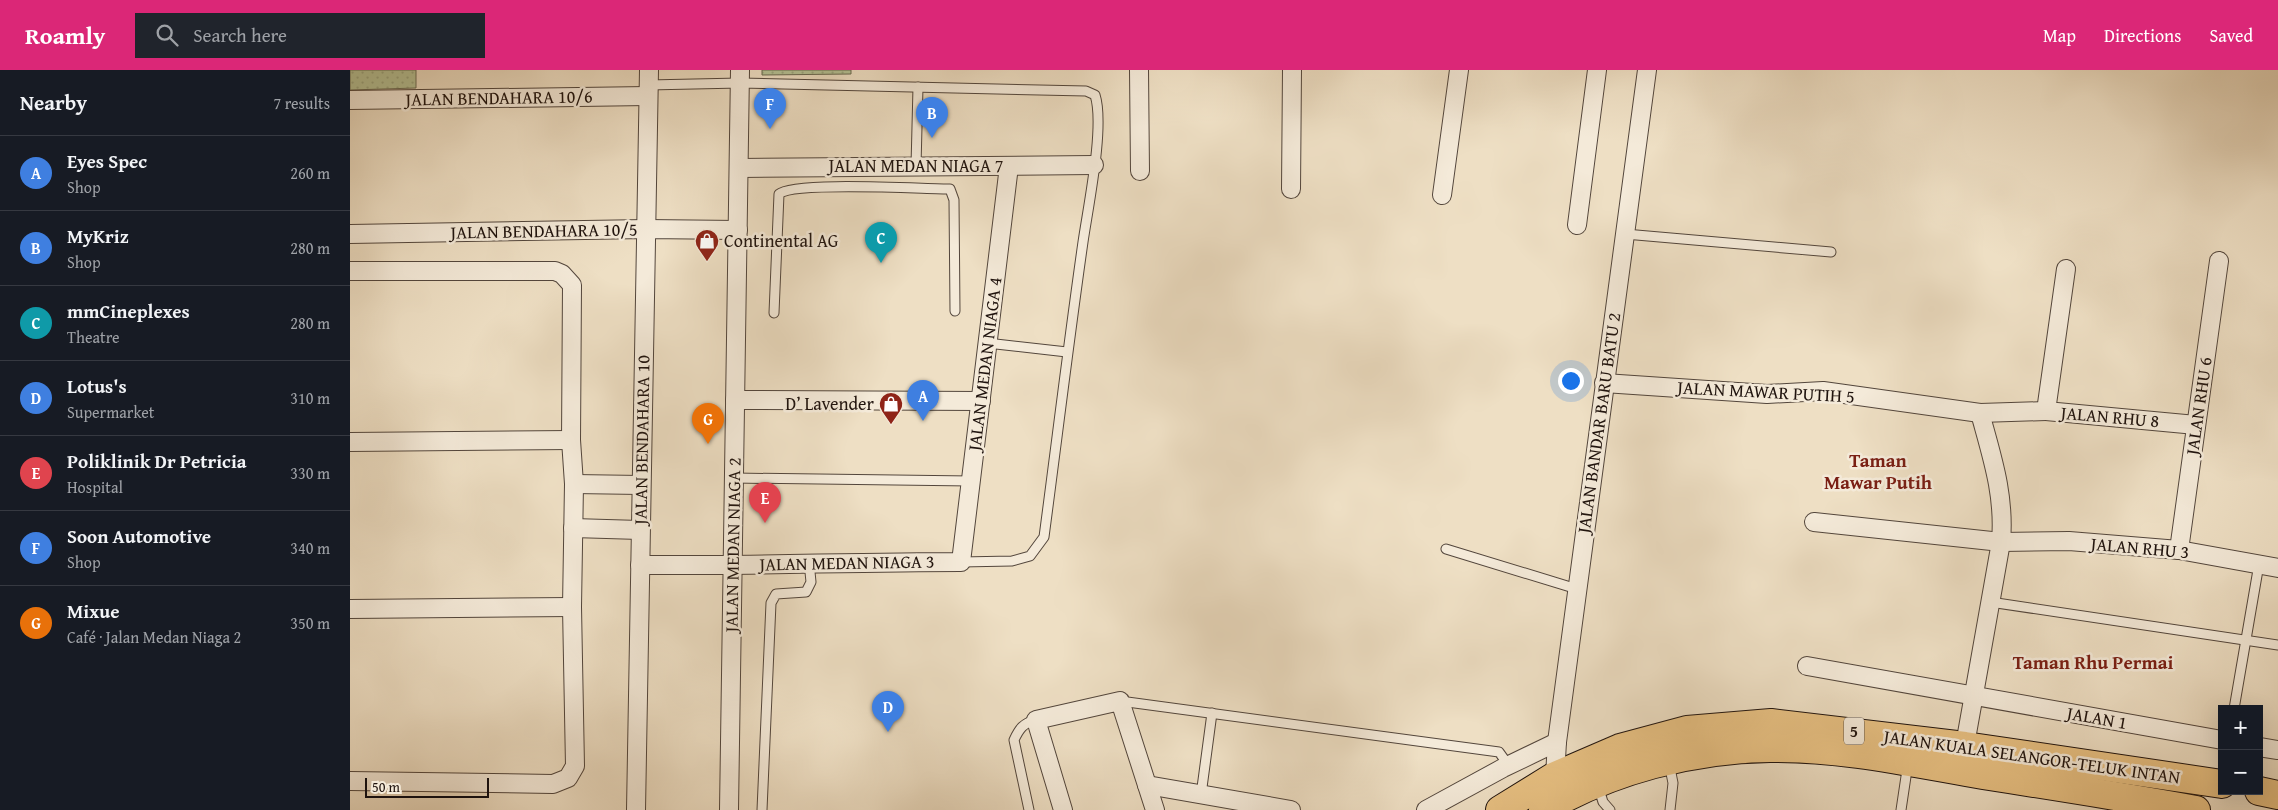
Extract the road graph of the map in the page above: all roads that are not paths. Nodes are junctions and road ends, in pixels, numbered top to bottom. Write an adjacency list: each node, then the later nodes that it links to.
1 (1139, 70): 14 (street)
2 (1292, 70): 15 (street)
3 (1459, 70): 16 (street)
4 (1597, 70): 17 (street)
5 (1647, 70): 21 (street, JALAN BANDAR BARU BATU 2)
6 (740, 76): 7 (lane); 8 (lane); 13 (street, JALAN MEDAN NIAGA 2)
7 (648, 84): 9 (street, JALAN BENDAHARA 10/6); 18 (street, JALAN BENDAHARA 10)
8 (918, 87): 10 (lane); 11 (lane)
9 (350, 100)
10 (1094, 165): 12 (street, JALAN MEDAN NIAGA 7); 29 (lane)
11 (916, 166): 12 (street, JALAN MEDAN NIAGA 7); 13 (street, JALAN MEDAN NIAGA 7)
12 (1009, 166): 28 (street, JALAN MEDAN NIAGA 4)
13 (739, 168): 19 (street, JALAN MEDAN NIAGA 2)
14 (1140, 171)
15 (1291, 189)
16 (1442, 195)
17 (1577, 225)
18 (646, 229): 19 (street, JALAN BENDAHARA 10/5); 20 (street, JALAN BENDAHARA 10/5); 41 (street, JALAN BENDAHARA 10)
19 (738, 230): 31 (street, JALAN MEDAN NIAGA 2)
20 (350, 234)
21 (1625, 234): 22 (lane); 30 (street, JALAN BANDAR BARU BATU 2)
22 (1831, 252)
23 (2220, 262): 35 (street, JALAN RHU 6)
24 (2066, 269): 33 (street, JALAN RHU 8)
25 (350, 271): 36 (street)
26 (955, 311): 27 (lane)
27 (774, 313)
28 (987, 344): 29 (lane); 32 (street, JALAN MEDAN NIAGA 4)
29 (1067, 352): 49 (lane)
30 (1604, 383): 34 (street, JALAN MAWAR PUTIH 5); 54 (street, JALAN BANDAR BARU BATU 2)
31 (735, 400): 32 (street); 38 (street, JALAN MEDAN NIAGA 2)
32 (981, 401): 39 (street, JALAN MEDAN NIAGA 4)
33 (2046, 411): 34 (street, JALAN MAWAR PUTIH 5); 35 (street, JALAN RHU 8)
34 (1980, 413): 45 (street)
35 (2196, 424): 47 (street, JALAN RHU 6)
36 (571, 440): 37 (street); 40 (street)
37 (350, 442)
38 (734, 478): 39 (lane); 52 (street, JALAN MEDAN NIAGA 2)
39 (971, 481): 49 (street, JALAN MEDAN NIAGA 4)
40 (574, 484): 41 (street); 43 (street)
41 (641, 485): 44 (street, JALAN BENDAHARA 10)
42 (1814, 522): 45 (street, JALAN RHU 3)
43 (573, 528): 44 (street); 56 (street)
44 (640, 530): 51 (street, JALAN BENDAHARA 10)
45 (2001, 542): 47 (street, JALAN RHU 3); 55 (street)
46 (1446, 549): 54 (lane)
47 (2180, 550): 50 (street, JALAN RHU 3)
48 (809, 562): 49 (street, JALAN MEDAN NIAGA 3); 52 (street, JALAN MEDAN NIAGA 3); 85 (lane)
49 (961, 562)
50 (2258, 564): 53 (street, JALAN RHU 3); 58 (lane)
51 (640, 565): 52 (street, JALAN MEDAN NIAGA 3); 83 (street, JALAN BENDAHARA 10)
52 (733, 566): 84 (street, JALAN MEDAN NIAGA 2)
53 (2278, 568)
54 (1577, 589): 67 (street, JALAN BANDAR BARU BATU 2)
55 (1990, 602): 58 (lane); 61 (street)
56 (572, 607): 57 (street); 75 (street)
57 (350, 609)
58 (2246, 639): 59 (lane); 63 (lane)
59 (2278, 645)
60 (1807, 666): 61 (street, JALAN 1)
61 (1973, 696): 66 (street, JALAN 1); 70 (street)
62 (1120, 700): 64 (lane); 65 (street); 78 (street)
63 (2235, 705)
64 (1212, 713): 73 (lane); 80 (lane)
65 (1036, 720): 86 (lane); 87 (street)
66 (2218, 739)
67 (1557, 742): 73 (street); 74 (street, JALAN BANDAR BARU BATU 2)
68 (2263, 748): 69 (street)
69 (2278, 750)
70 (1962, 758): 72 (highway, JALAN KUALA SELANGOR-TELUK INTAN / 5); 74 (highway, JALAN KUALA SELANGOR-TELUK INTAN / 5); 76 (highway, JALAN KUALA SELANGOR-TELUK INTAN / 5); 82 (highway, JALAN KUALA SELANGOR-TELUK INTAN / 5)
71 (1669, 761): 72 (highway, JALAN KUALA SELANGOR-TELUK INTAN / 5); 77 (highway, JALAN KUALA SELANGOR-TELUK INTAN / 5); 94 (lane)
72 (1908, 763): 95 (lane)
73 (1503, 768): 90 (street)
74 (1555, 776): 91 (highway, JALAN KUALA SELANGOR-TELUK INTAN / 5)
75 (350, 781)
76 (2218, 782)
77 (1597, 784): 92 (highway, JALAN KUALA SELANGOR-TELUK INTAN / 5); 93 (lane)
78 (1147, 786): 80 (street); 88 (street)
79 (2263, 792): 81 (highway)
80 (1201, 794): 89 (street)
81 (2278, 795)
82 (2186, 809)
83 (636, 810)
84 (729, 810)
85 (762, 810)
86 (1029, 810)
87 (1063, 810)
88 (1155, 810)
89 (1291, 810)
90 (1426, 810)
91 (1500, 810)
92 (1543, 810)
93 (1610, 810)
94 (1670, 810)
95 (1901, 810)

